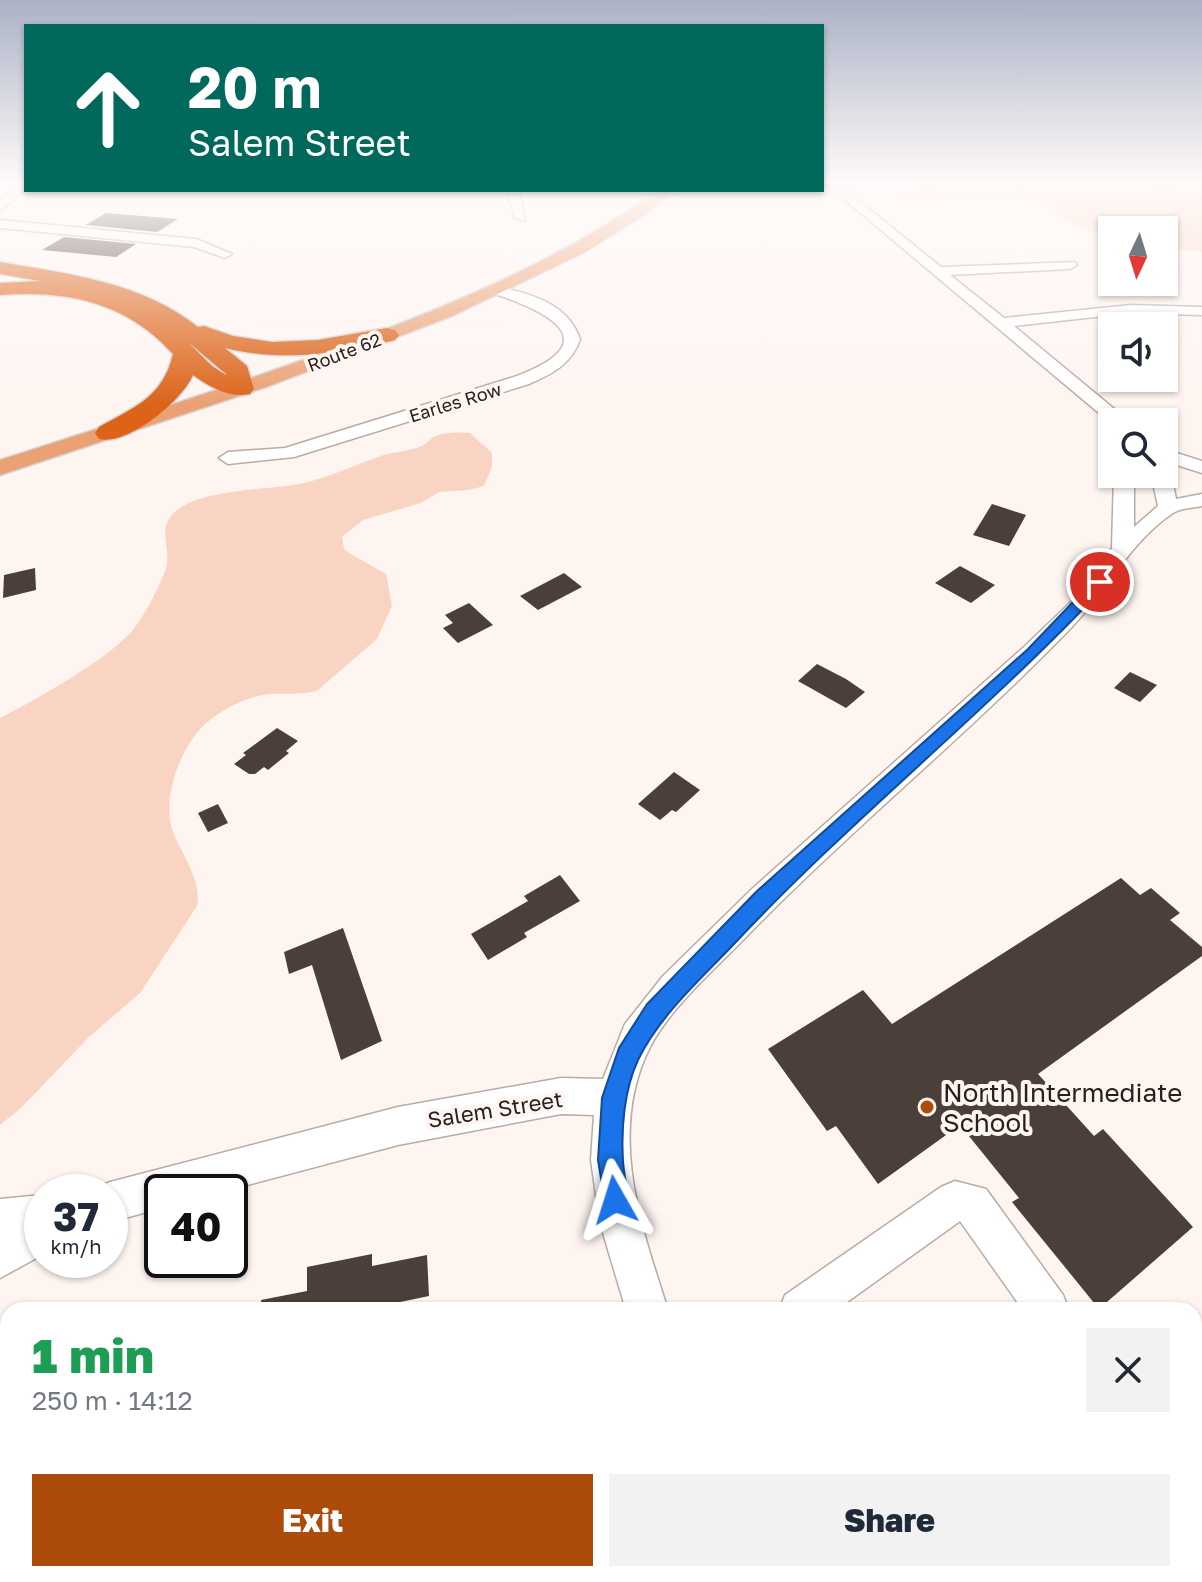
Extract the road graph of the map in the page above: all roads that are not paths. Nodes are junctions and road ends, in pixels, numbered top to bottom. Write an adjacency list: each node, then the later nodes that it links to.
1 (558, 258): 7 (main road, Route 62)
2 (923, 258): 5 (street)
3 (1070, 265): 5 (street)
4 (0, 268): 9 (highway)
5 (939, 271): 10 (street)
6 (0, 289): 12 (highway)
7 (497, 290): 11 (main road, Route 62); 18 (street, Earles Row)
8 (1202, 311): 10 (street)
9 (170, 316): 11 (highway); 13 (highway)
10 (1002, 323): 14 (street)
11 (387, 335): 13 (main road, Route 62)
12 (184, 355): 13 (highway); 17 (highway)
13 (241, 389): 17 (main road, Route 62)
14 (1085, 394): 15 (street); 16 (street)
15 (1103, 408)
16 (1098, 416)
17 (109, 433): 21 (main road, Route 62)
18 (228, 458)
19 (1178, 459): 20 (street)
20 (1202, 467)
21 (0, 468)
22 (1125, 488): 27 (street)
23 (1134, 488): 26 (street)
24 (1164, 488): 26 (street)
25 (1202, 500): 26 (street)
26 (1168, 507): 27 (street)
27 (1123, 548): 28 (street)
28 (614, 1098): 29 (street, Salem Street); 34 (street)
29 (128, 1197)
30 (24, 1217): 31 (street)
31 (0, 1219)
32 (24, 1243): 33 (street)
33 (0, 1258)
34 (644, 1302)
35 (811, 1302): 36 (street)
36 (1042, 1302)

